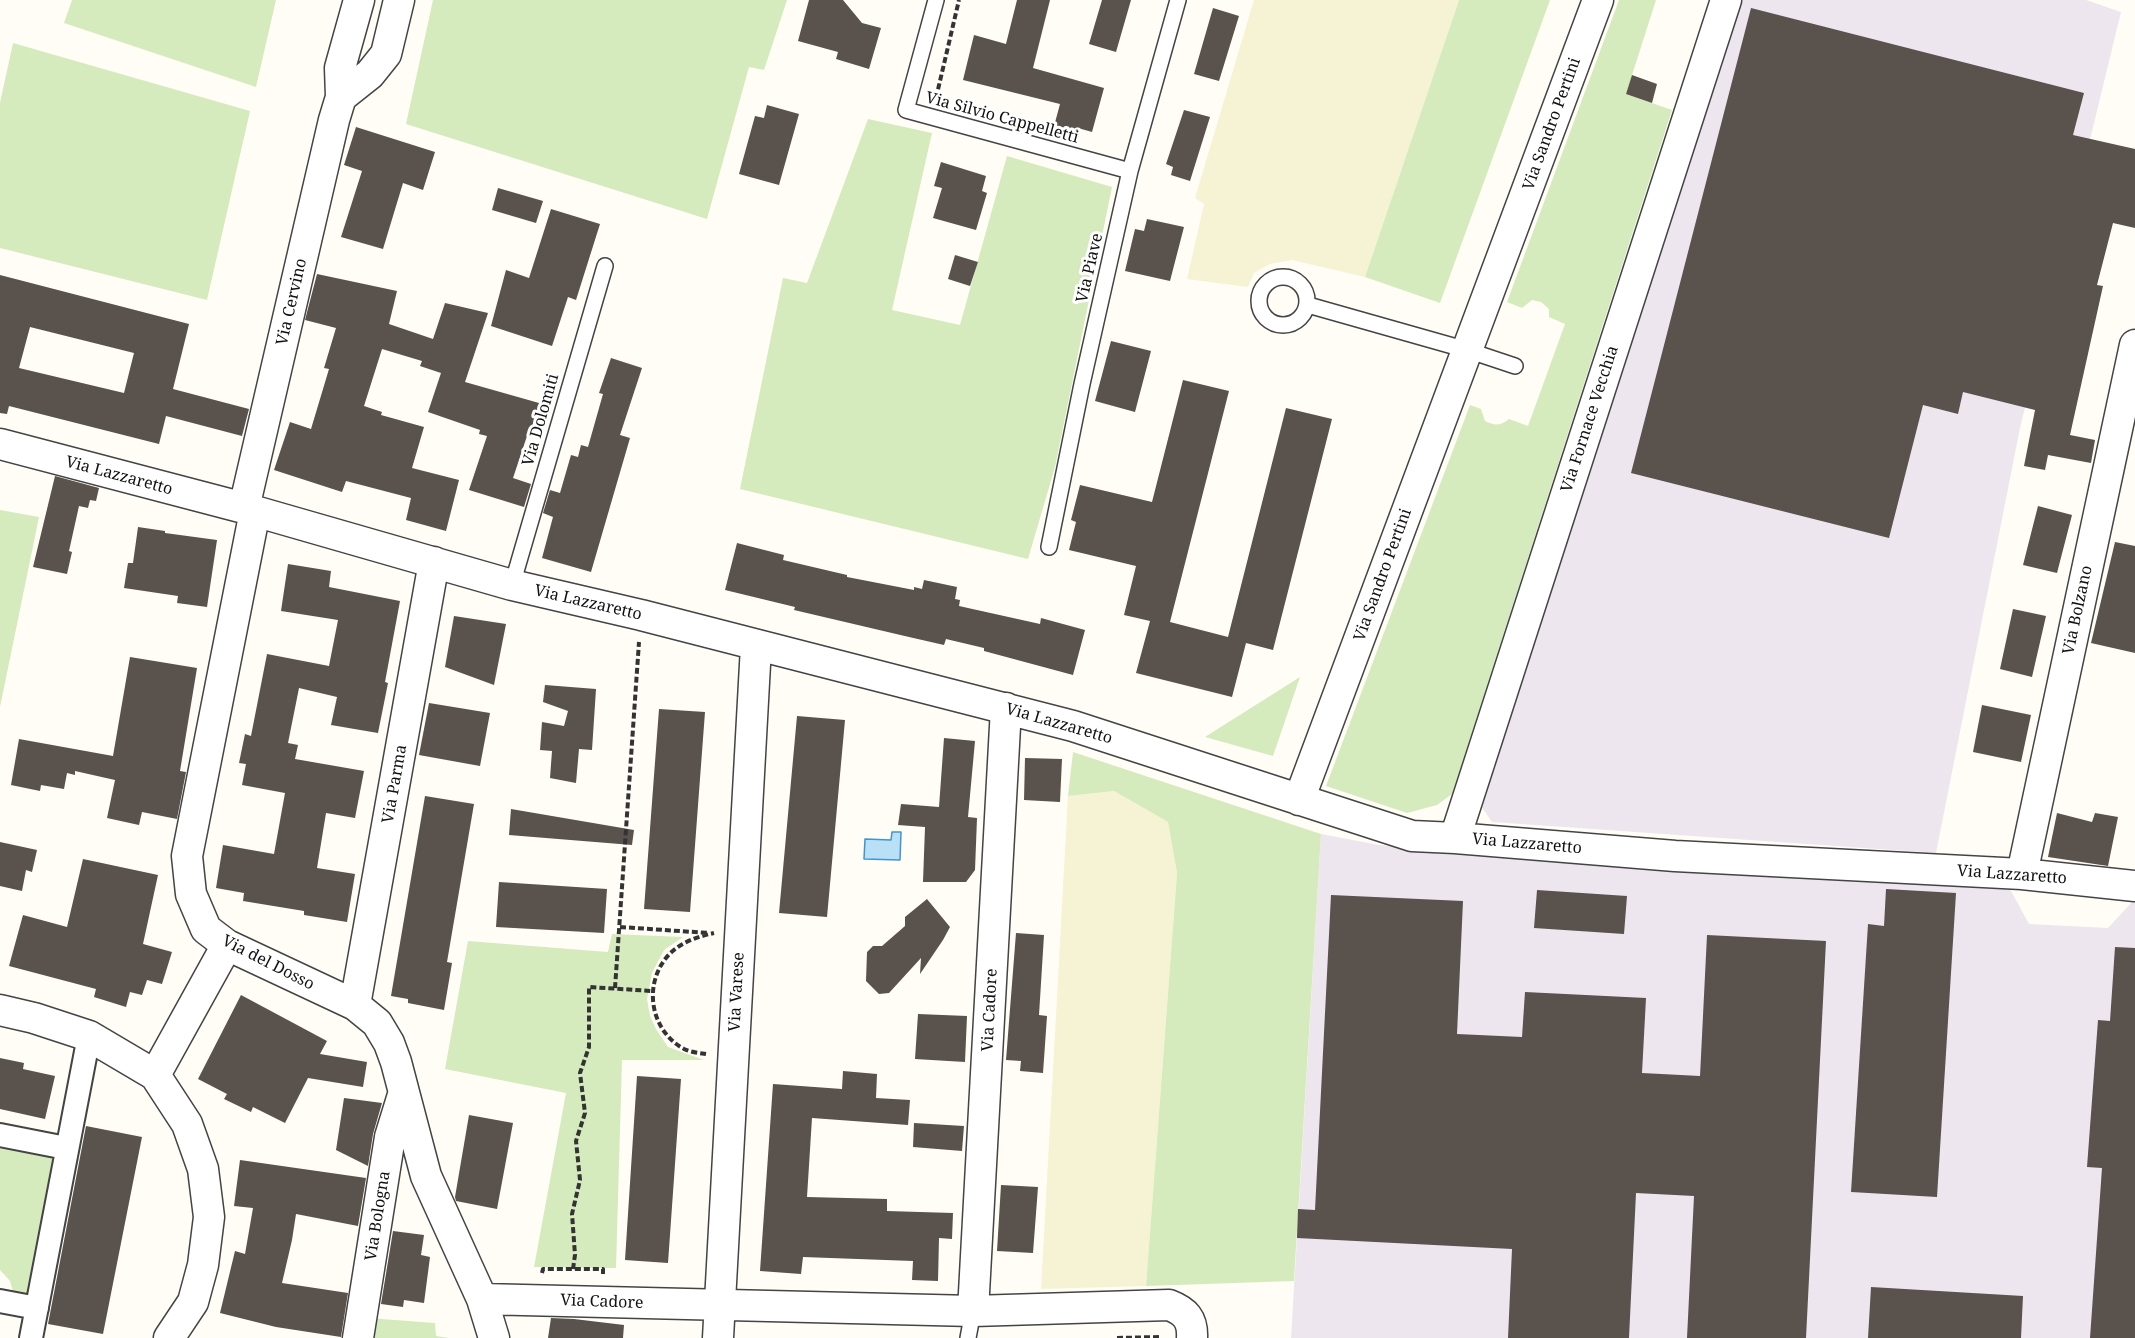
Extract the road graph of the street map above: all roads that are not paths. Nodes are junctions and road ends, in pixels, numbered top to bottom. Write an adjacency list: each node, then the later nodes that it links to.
1 (359, 0): 7 (street, Via Cervino)
2 (399, 0): 7 (street)
3 (936, 0): 8 (lane, Via Silvio Cappelletti)
4 (1178, 0): 8 (lane, Via Piave)
5 (1598, 0): 12 (street, Via Sandro Pertini)
6 (1726, 0): 22 (street, Via Fornace Vecchia)
7 (341, 97): 15 (street, Via Cervino)
8 (1130, 171): 16 (lane, Via Piave)
9 (605, 266): 18 (lane, Via Dolomiti)
10 (1308, 305): 12 (lane)
11 (2135, 345): 23 (street, Via Bolzano)
12 (1467, 350): 13 (lane); 21 (street, Via Sandro Pertini)
13 (1515, 366)
14 (0, 444): 15 (street, Via Lazzaretto)
15 (250, 510): 17 (street, Via Lazzaretto); 25 (street, Via del Dosso)
16 (1049, 547)
17 (434, 562): 18 (street, Via Lazzaretto); 26 (street, Via Parma)
18 (512, 585): 19 (street, Via Lazzaretto)
19 (756, 645): 20 (street, Via Lazzaretto); 35 (street, Via Varese)
20 (1006, 708): 21 (street, Via Lazzaretto); 37 (street, Via Cadore)
21 (1299, 800): 22 (street, Via Lazzaretto)
22 (1455, 838): 23 (street, Via Lazzaretto)
23 (2022, 874): 24 (street, Via Lazzaretto)
24 (2135, 886)
25 (227, 945): 26 (street, Via del Dosso); 29 (street)
26 (356, 1005): 30 (street, Via del Dosso)
27 (0, 1010): 28 (street)
28 (89, 1036): 29 (street); 32 (street)
29 (155, 1075): 40 (street)
30 (404, 1095): 33 (street, Via del Dosso); 41 (street, Via Bologna)
31 (0, 1135): 32 (street)
32 (66, 1148): 36 (street)
33 (482, 1299): 35 (street, Via Cadore); 42 (street, Via del Dosso)
34 (0, 1301): 36 (street)
35 (721, 1305): 37 (street, Via Cadore); 43 (street, Via Varese)
36 (37, 1308): 39 (street)
37 (970, 1325): 38 (street, Via Cadore)
38 (1189, 1325)
39 (31, 1338)
40 (169, 1338)
41 (358, 1338)
42 (494, 1338)
43 (718, 1338)

